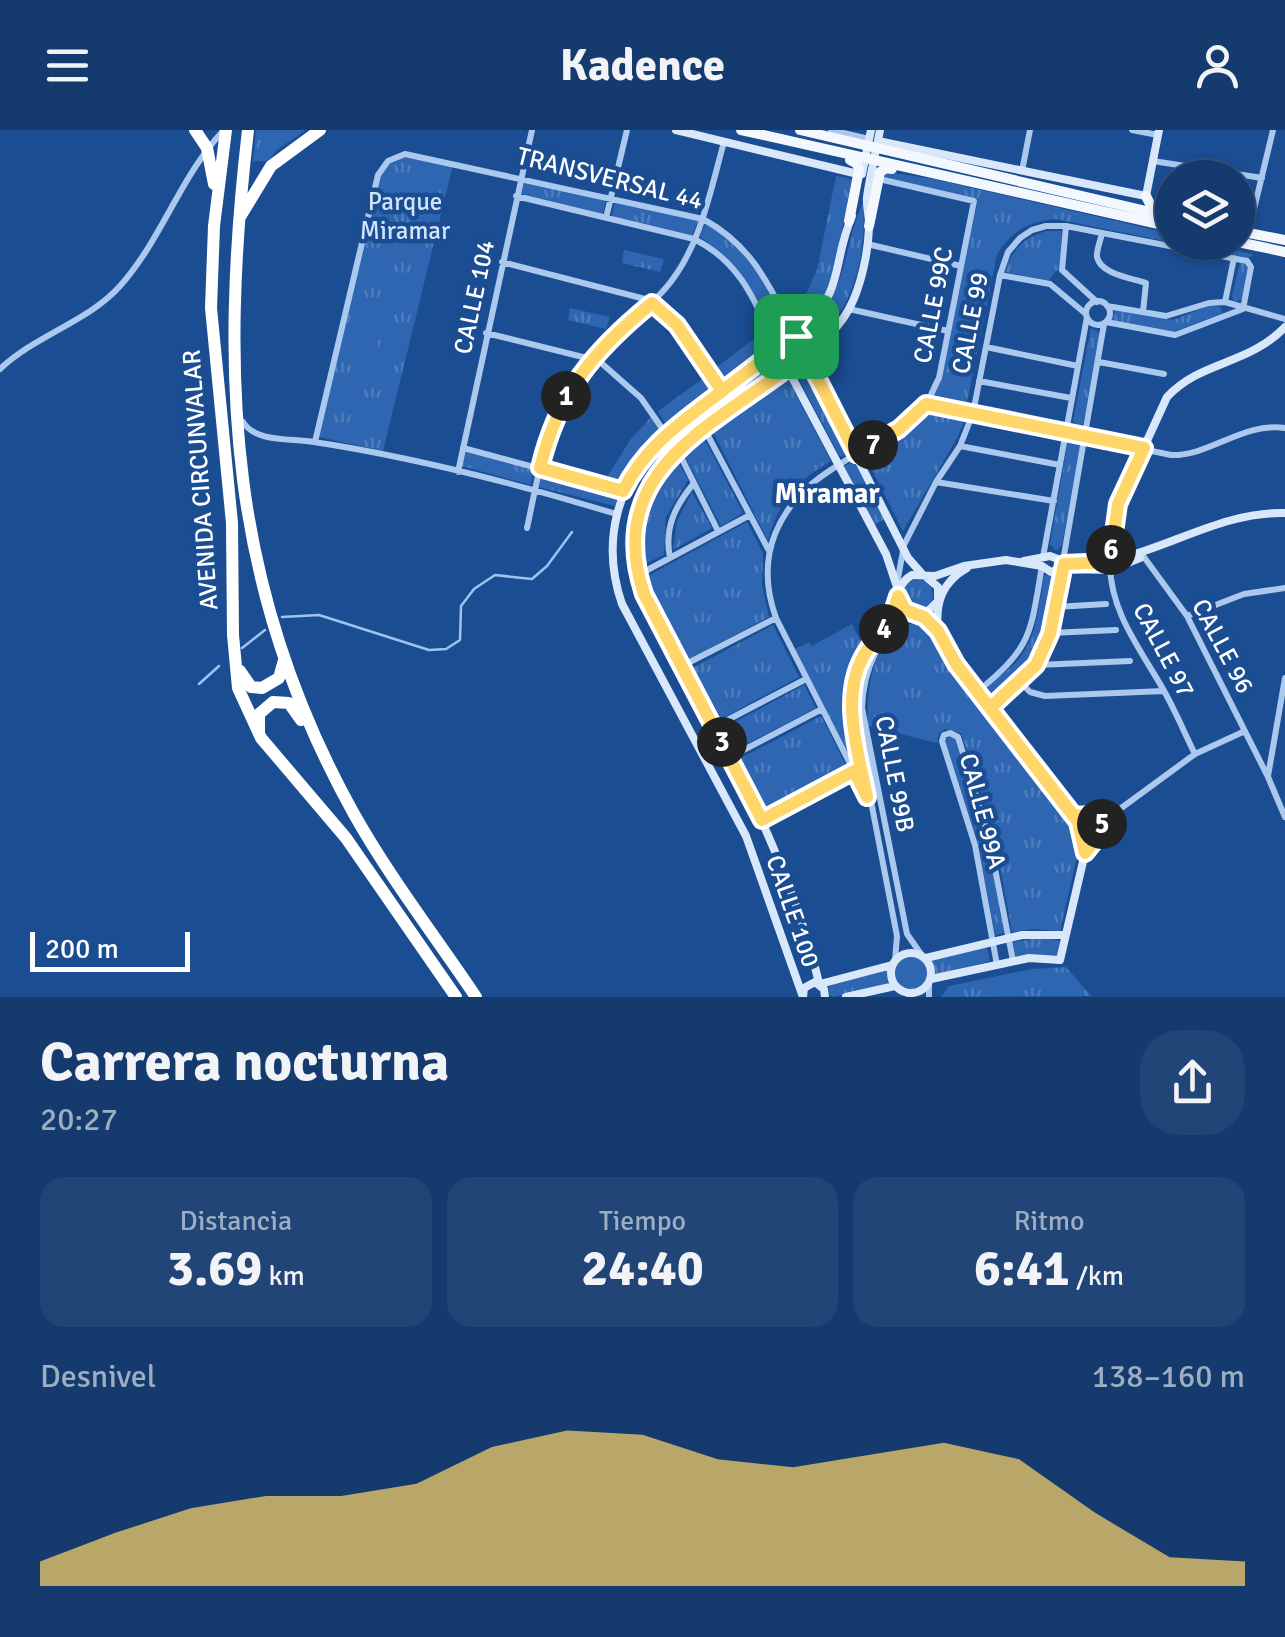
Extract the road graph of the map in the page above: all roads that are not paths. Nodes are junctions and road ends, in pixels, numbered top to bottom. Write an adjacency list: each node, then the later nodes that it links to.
1 (195, 130): 19 (highway)
2 (225, 130): 19 (street); 38 (highway, AVENIDA CIRCUNVALAR)
3 (248, 130): 36 (highway, AVENIDA CIRCUNVALAR)
4 (320, 130): 36 (highway)
5 (532, 130): 25 (street, CALLE 104)
6 (627, 130): 30 (street)
7 (676, 130): 17 (street)
8 (742, 130): 18 (main road)
9 (830, 130): 16 (street)
10 (880, 130): 16 (street, CALLE 100)
11 (1030, 130): 22 (street)
12 (1132, 130): 15 (street)
13 (1273, 130): 27 (street)
14 (806, 131): 16 (main road)
15 (1158, 132): 21 (street)
16 (872, 141): 20 (street, CALLE 100); 22 (street); 32 (main road)
17 (724, 142): 23 (street); 34 (street)
18 (812, 147): 20 (main road); 23 (main road)
19 (207, 148): 38 (highway); 77 (street)
20 (869, 160): 24 (main road); 35 (street, CALLE 100); 39 (street, CALLE 100)
21 (1153, 161): 27 (street); 29 (street)
22 (1022, 171): 29 (street)
23 (858, 174): 35 (main road)
24 (932, 174): 26 (main road); 37 (main road)
25 (520, 177): 28 (street, CALLE 104); 30 (street, TRANSVERSAL 44); 91 (street, TRANSVERSAL 44)
26 (879, 178): 39 (main road); 52 (street, CALLE 99C)
27 (1262, 178): 31 (street)
28 (516, 196): 33 (street, TRANSVERSAL 44); 51 (street, CALLE 104)
29 (1146, 196): 32 (main road)
30 (611, 197): 33 (street); 34 (street, TRANSVERSAL 44)
31 (1255, 198)
32 (1155, 214)
33 (606, 218): 43 (street, TRANSVERSAL 44)
34 (703, 219): 43 (street); 69 (street, TRANSVERSAL 44)
35 (849, 221): 69 (street, CALLE 100)
36 (237, 223): 79 (highway, AVENIDA CIRCUNVALAR)
37 (1155, 224)
38 (214, 226): 135 (highway, AVENIDA CIRCUNVALAR)
39 (870, 226): 46 (street, CALLE 100)
40 (1066, 226): 41 (street); 53 (street); 54 (street, CALLE 99)
41 (1102, 233): 45 (street); 62 (street)
42 (1255, 234): 44 (main road)
43 (694, 239): 58 (street); 71 (street, TRANSVERSAL 44)
44 (1285, 240)
45 (1155, 243)
46 (867, 244): 52 (street); 60 (street, CALLE 100)
47 (1285, 252): 48 (main road)
48 (1256, 253)
49 (1234, 260): 57 (street)
50 (1247, 260): 61 (street)
51 (502, 262): 58 (street); 68 (street, CALLE 104)
52 (961, 266): 67 (street, CALLE 99C)
53 (1062, 270): 55 (street); 56 (street)
54 (1000, 275): 55 (street); 70 (street, CALLE 99)
55 (1050, 284): 63 (street)
56 (1097, 302): 59 (street); 63 (street)
57 (1225, 302): 61 (street); 62 (street)
58 (652, 303): 73 (street); 81 (street)
59 (1107, 306): 62 (street); 65 (street)
60 (849, 309): 67 (street); 72 (street, CALLE 100)
61 (1243, 310): 64 (street); 65 (street)
62 (1143, 312)
63 (1087, 316): 65 (street); 75 (street)
64 (1285, 319)
65 (1105, 323): 74 (street)
66 (1285, 327): 94 (street)
67 (948, 331): 83 (street, CALLE 99C)
68 (486, 333): 73 (street); 93 (street, CALLE 104)
69 (796, 336): 71 (street, CALLE 100); 72 (street, TRANSVERSAL 44)
70 (986, 347): 75 (street); 80 (street, CALLE 99)
71 (777, 349): 76 (street, TRANSVERSAL 44); 81 (street, CALLE 100)
72 (806, 355): 76 (street, CALLE 100); 97 (street, TRANSVERSAL 44)
73 (592, 358): 88 (street); 100 (street)
74 (1100, 362): 78 (street); 90 (street)
75 (1078, 366): 82 (street)
76 (788, 368): 86 (street, CALLE 100); 98 (street, TRANSVERSAL 44)
77 (0, 369)
78 (1164, 374)
79 (234, 381): 89 (street); 95 (highway, AVENIDA CIRCUNVALAR)
80 (979, 381): 82 (street); 84 (street, CALLE 99)
81 (722, 391): 88 (street, CALLE 100)
82 (1071, 398): 87 (street)
83 (926, 404): 84 (street); 97 (street)
84 (973, 413): 87 (street); 92 (street, CALLE 99)
85 (1285, 428): 94 (street)
86 (705, 430): 96 (street, CALLE 100); 109 (street)
87 (1066, 431): 90 (street); 99 (street)
88 (666, 434): 104 (street, CALLE 100)
89 (256, 435): 91 (street); 95 (street)
90 (1086, 435): 94 (street); 120 (street)
91 (316, 442): 101 (street)
92 (960, 446): 99 (street); 102 (street, CALLE 99)
93 (463, 448): 100 (street); 101 (street, CALLE 104)
94 (1144, 448): 121 (street)
95 (239, 452): 136 (highway, AVENIDA CIRCUNVALAR)
96 (678, 452): 103 (street); 122 (street, CALLE 100)
97 (856, 454): 98 (street); 112 (street, TRANSVERSAL 44)
98 (838, 464): 113 (street); 114 (street, TRANSVERSAL 44)
99 (1060, 465): 106 (street)
100 (540, 468): 104 (street); 105 (street)
101 (458, 472): 105 (street)
102 (936, 482): 106 (street); 112 (street, CALLE 99)
103 (694, 483): 111 (street); 117 (street)
104 (623, 491): 108 (street, CALLE 100)
105 (534, 493): 108 (street); 110 (street)
106 (1054, 501): 118 (street)
107 (1285, 513): 115 (street)
108 (616, 514): 176 (street, CALLE 100)
109 (750, 515): 111 (street); 113 (street)
110 (527, 528)
111 (718, 532): 117 (street)
112 (904, 545): 116 (street, CALLE 99); 123 (street, TRANSVERSAL 44)
113 (769, 550): 131 (street)
114 (886, 554): 116 (street); 125 (street, TRANSVERSAL 44)
115 (1142, 554): 121 (street); 130 (street, CALLE 96)
116 (902, 556): 125 (street, CALLE 99)
117 (670, 558): 122 (street)
118 (1042, 562): 119 (street); 120 (street); 120 (street); 144 (street)
119 (974, 565): 123 (street); 126 (street)
120 (1063, 566): 121 (street); 128 (street)
121 (1110, 566): 143 (street, CALLE 97)
122 (638, 575): 139 (street, CALLE 100)
123 (924, 575): 125 (street); 126 (street)
124 (1285, 588): 130 (street)
125 (898, 590): 129 (street); 157 (street, CALLE 99B)
126 (938, 601): 129 (street); 133 (street)
127 (1106, 604): 128 (street)
128 (1056, 606): 134 (street)
129 (916, 615): 133 (street); 166 (street, CALLE 99B)
130 (1187, 616): 148 (street, CALLE 96)
131 (776, 618): 139 (street); 141 (street)
132 (1116, 630): 134 (street)
133 (938, 631): 144 (street)
134 (1050, 634): 138 (street)
135 (233, 635): 136 (highway); 150 (highway, AVENIDA CIRCUNVALAR)
136 (284, 659): 149 (highway, AVENIDA CIRCUNVALAR)
137 (1130, 661): 138 (street)
138 (1036, 665): 142 (street)
139 (682, 666): 147 (street, CALLE 100)
140 (1285, 678): 151 (street)
141 (806, 679): 146 (street); 147 (street)
142 (1019, 682): 143 (street); 145 (street)
143 (1164, 691): 153 (street, CALLE 97)
144 (977, 692): 145 (street)
145 (990, 708): 159 (street)
146 (822, 709): 154 (street); 155 (street)
147 (714, 727): 154 (street, CALLE 100)
148 (1245, 731): 152 (street, CALLE 96); 153 (street)
149 (315, 737): 150 (highway); 174 (highway, AVENIDA CIRCUNVALAR)
150 (261, 738): 175 (highway, AVENIDA CIRCUNVALAR)
151 (1274, 740): 152 (street); 156 (street)
152 (1252, 743): 156 (street, CALLE 96)
153 (1194, 754): 161 (street)
154 (730, 757): 160 (street, CALLE 100)
155 (854, 771): 157 (street); 160 (street)
156 (1268, 777): 158 (street, CALLE 96)
157 (867, 797): 168 (street, CALLE 99B)
158 (1285, 818)
159 (1078, 819): 161 (street); 162 (street)
160 (762, 820): 171 (street, CALLE 100)
161 (1104, 821): 162 (street)
162 (1088, 838): 163 (street)
163 (1064, 935): 164 (street); 167 (street)
164 (1008, 938): 165 (street); 165 (street, CALLE 99A); 167 (street, CALLE 99A)
165 (992, 942): 166 (street); 169 (street, CALLE 99A)
166 (923, 956): 168 (street); 170 (street)
167 (1013, 961): 169 (street)
168 (894, 963): 171 (street); 172 (street)
169 (996, 964): 170 (street)
170 (930, 981): 173 (street); 179 (street)
171 (819, 984): 176 (street); 177 (street, CALLE 100)
172 (896, 986): 173 (street); 178 (street)
173 (909, 995)
174 (474, 996)
175 (456, 997)
176 (803, 997)
177 (824, 997)
178 (846, 997)
179 (929, 997)

